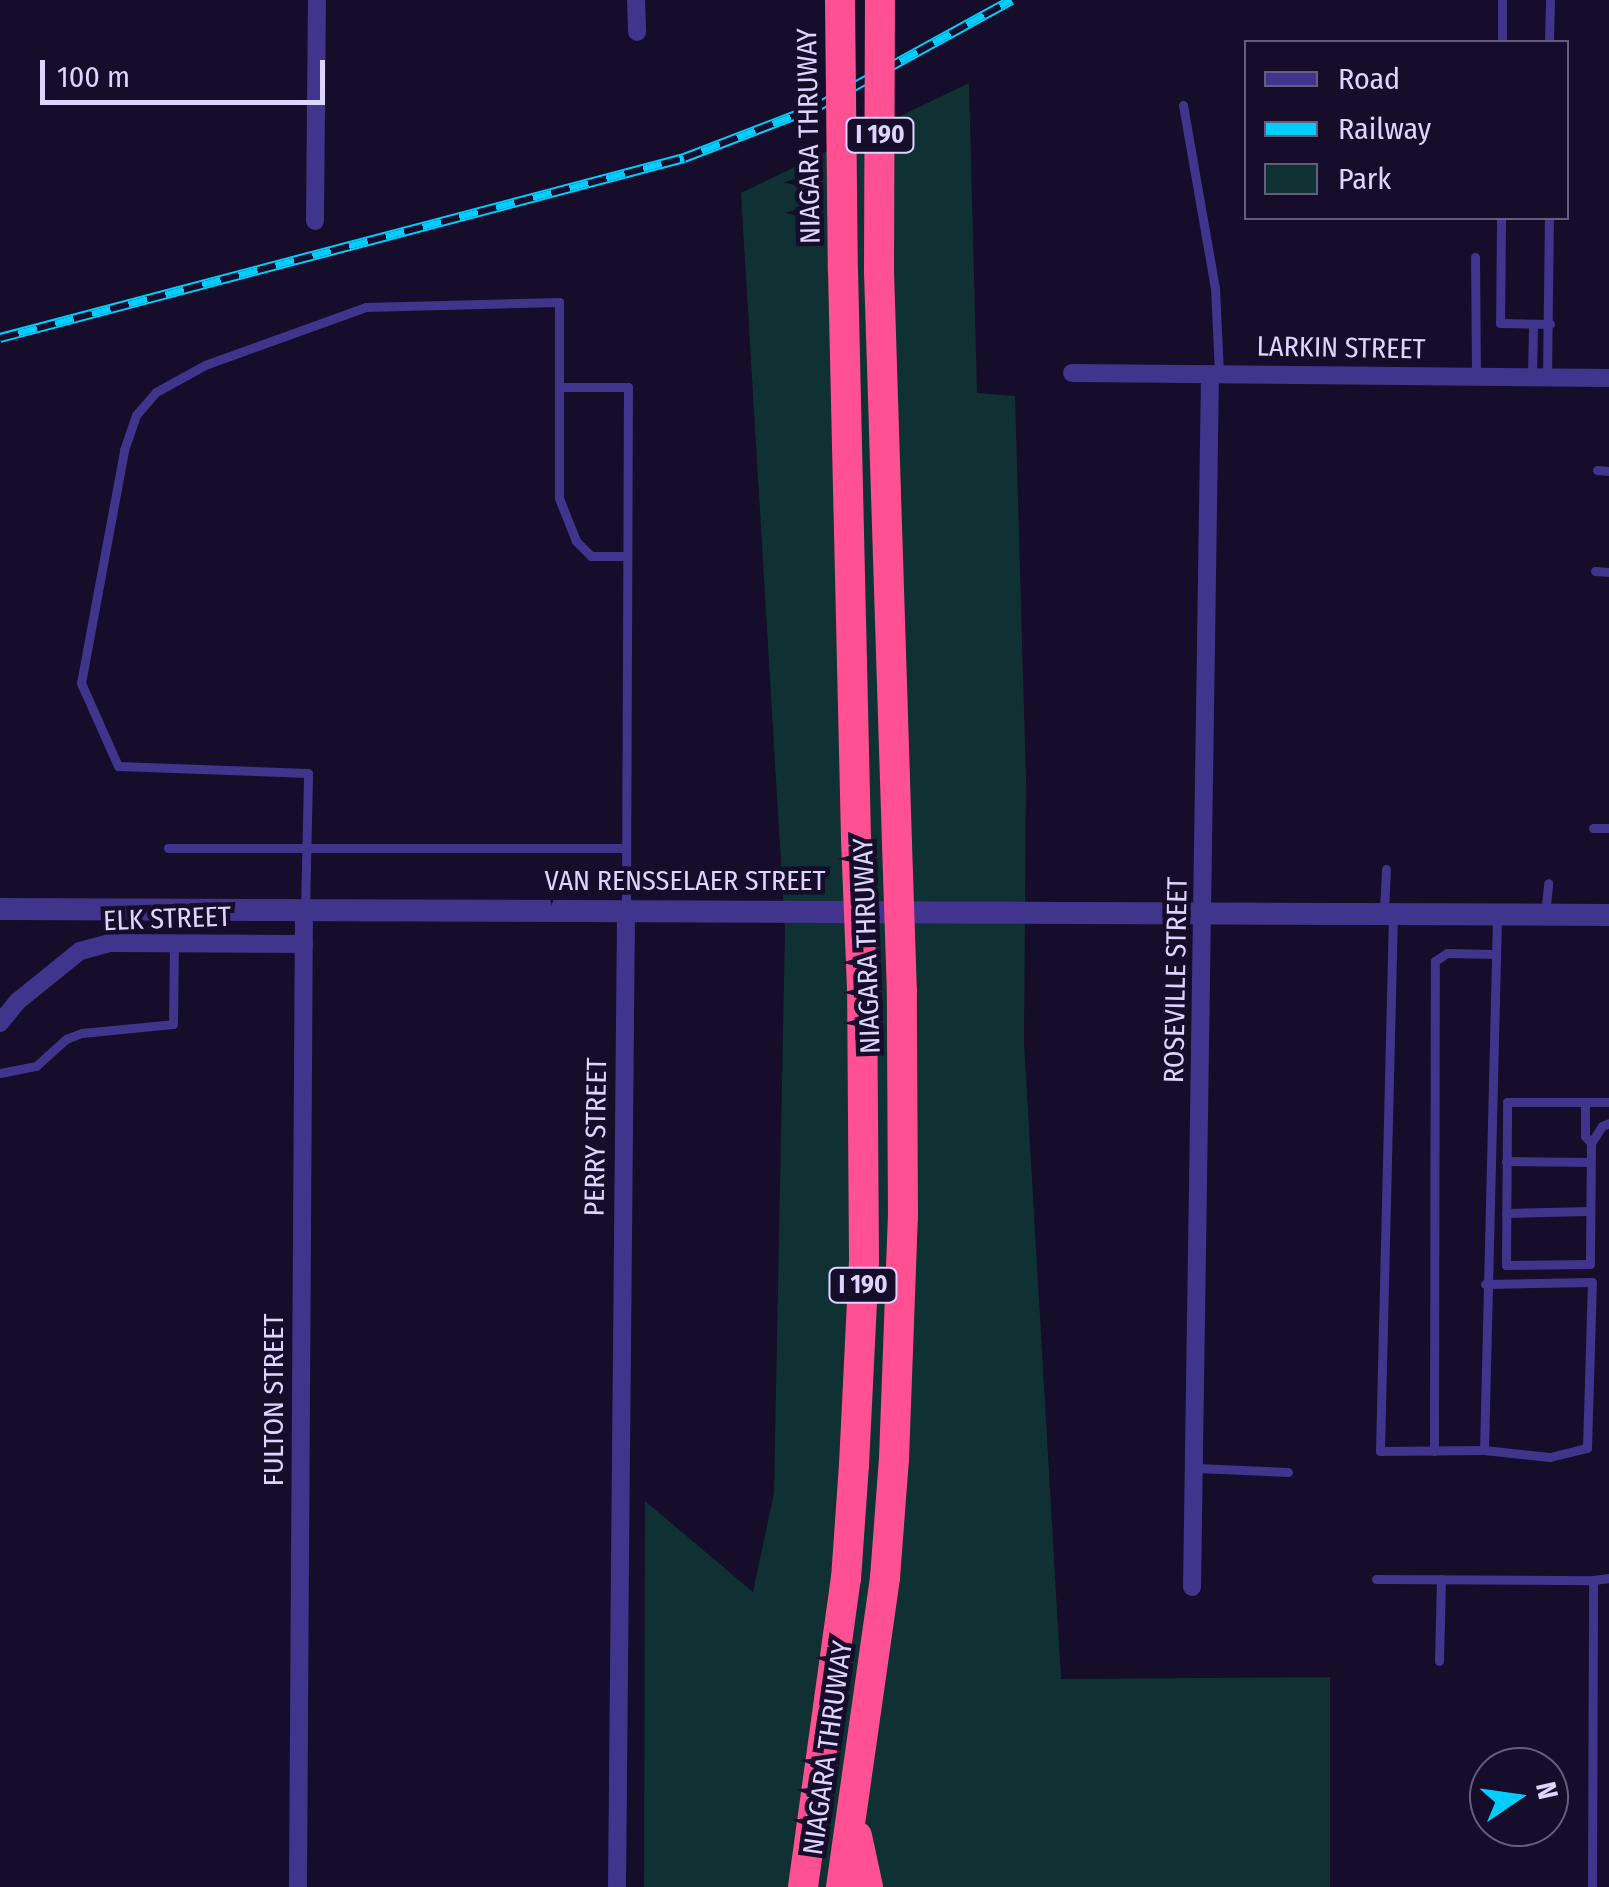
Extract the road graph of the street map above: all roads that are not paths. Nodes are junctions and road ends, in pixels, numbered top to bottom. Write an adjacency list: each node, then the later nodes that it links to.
1 (317, 0): 11 (street)
2 (636, 0): 7 (street)
3 (840, 0): 70 (highway, NIAGARA THRUWAY / I 190, bridge)
4 (880, 0): 67 (highway, NIAGARA THRUWAY / I 190, bridge)
5 (1502, 0): 8 (lane)
6 (1550, 0): 9 (lane)
7 (637, 32)
8 (1502, 40)
9 (1550, 40)
10 (1182, 104): 18 (lane)
11 (316, 220)
12 (1501, 220): 15 (lane)
13 (1549, 220): 16 (lane)
14 (1475, 257): 19 (lane)
15 (1533, 324): 16 (lane); 20 (lane)
16 (1550, 324): 20 (lane)
17 (1072, 373): 18 (street, LARKIN STREET)
18 (1214, 374): 19 (street, LARKIN STREET); 38 (street, ROSEVILLE STREET)
19 (1476, 376): 20 (street, LARKIN STREET)
20 (1540, 377): 21 (street, LARKIN STREET)
21 (1609, 378)
22 (559, 387): 25 (lane); 25 (lane, PERRY STREET); 31 (lane)
23 (1597, 470): 24 (lane)
24 (1609, 470)
25 (627, 556): 32 (lane, PERRY STREET)
26 (1595, 571): 27 (lane)
27 (1609, 572)
28 (1592, 828): 29 (lane)
29 (1609, 828)
30 (168, 848): 31 (lane)
31 (306, 848): 32 (lane); 37 (lane)
32 (626, 848): 36 (lane, PERRY STREET)
33 (1386, 869): 39 (lane)
34 (1548, 883): 41 (lane)
35 (0, 909): 37 (street, VAN RENSSELAER STREET)
36 (626, 911): 37 (street, VAN RENSSELAER STREET); 38 (street, VAN RENSSELAER STREET); 69 (street, PERRY STREET)
37 (304, 912): 44 (street, FULTON STREET)
38 (1204, 912): 39 (street, VAN RENSSELAER STREET); 59 (street, ROSEVILLE STREET)
39 (1389, 913): 40 (street, VAN RENSSELAER STREET); 57 (lane)
40 (1497, 914): 41 (street, VAN RENSSELAER STREET); 45 (lane)
41 (1546, 914): 42 (street, VAN RENSSELAER STREET)
42 (1609, 916)
43 (174, 944): 44 (street, ELK STREET); 46 (street, ELK STREET); 47 (lane)
44 (304, 944): 68 (street, FULTON STREET)
45 (1496, 954): 56 (lane); 57 (lane)
46 (0, 1023)
47 (0, 1073)
48 (1585, 1102): 49 (lane); 51 (lane); 52 (lane)
49 (1609, 1102)
50 (1609, 1123): 51 (lane)
51 (1591, 1143): 53 (lane)
52 (1506, 1161): 53 (lane); 55 (lane)
53 (1590, 1162): 54 (lane)
54 (1590, 1211): 55 (lane); 55 (lane)
55 (1506, 1213)
56 (1485, 1284): 58 (lane); 58 (lane)
57 (1434, 1450): 58 (lane)
58 (1484, 1450)
59 (1197, 1468): 60 (lane); 65 (street, ROSEVILLE STREET)
60 (1288, 1472)
61 (1609, 1578): 64 (lane)
62 (1376, 1579): 63 (lane)
63 (1441, 1579): 64 (lane); 66 (lane)
64 (1593, 1580): 73 (lane)
65 (1192, 1587)
66 (1439, 1660)
67 (853, 1818): 71 (highway, NIAGARA THRUWAY / I 190); 72 (highway)
68 (298, 1887)
69 (616, 1887)
70 (802, 1887)
71 (841, 1887)
72 (868, 1887)
73 (1592, 1887)

